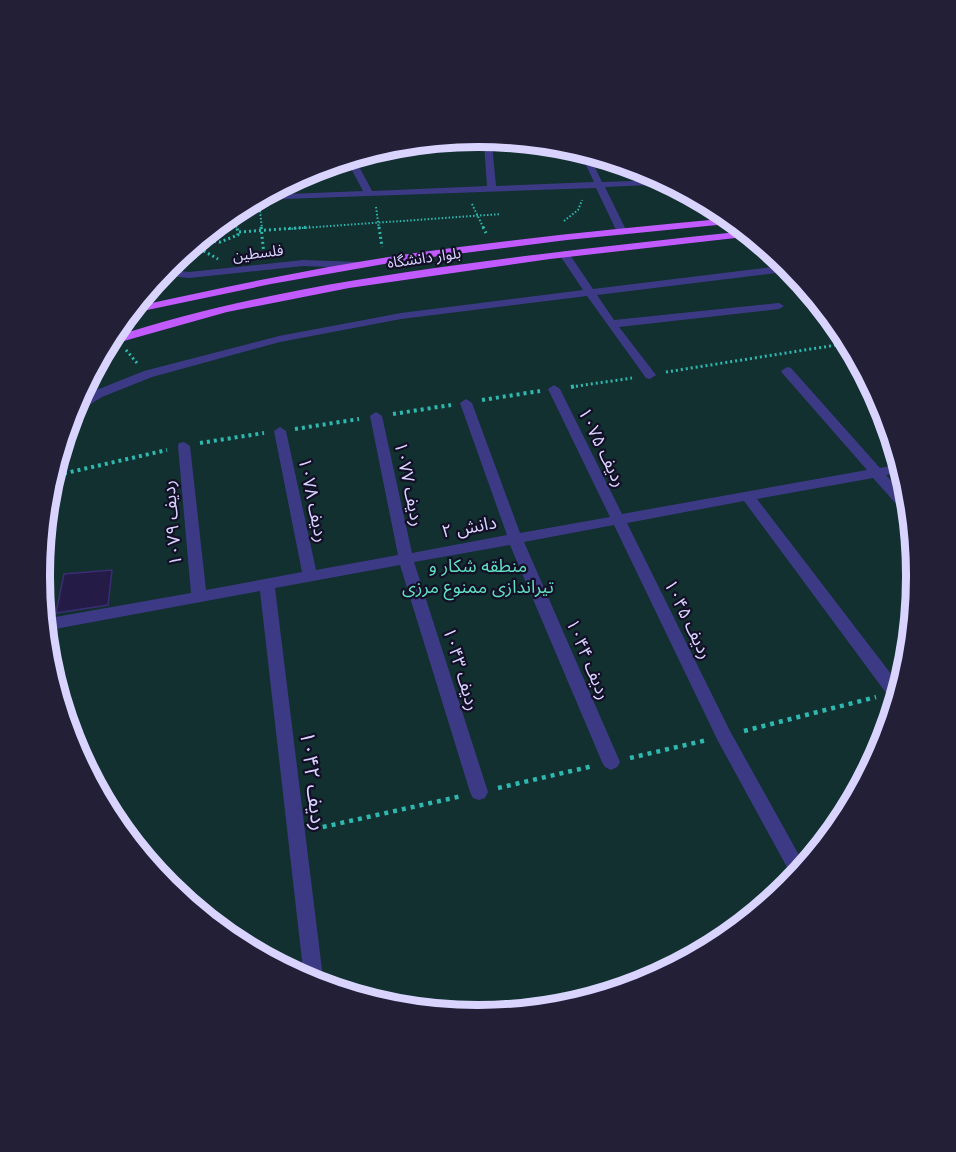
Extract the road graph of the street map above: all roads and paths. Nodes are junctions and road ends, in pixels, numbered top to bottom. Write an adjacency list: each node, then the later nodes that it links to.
1 (488, 147): 7 (street)
2 (587, 161): 5 (street)
3 (354, 166): 9 (street)
4 (648, 183): 5 (street)
5 (597, 185): 6 (street); 19 (street)
6 (580, 186): 7 (street); 15 (path)
7 (492, 189): 8 (street)
8 (465, 190): 9 (street); 13 (path)
9 (369, 194): 10 (street)
10 (278, 197)
11 (260, 208): 17 (path)
12 (501, 214): 13 (path)
13 (478, 216): 17 (path); 22 (path)
14 (719, 222): 19 (main road, بلوار دانشگاه)
15 (560, 224)
16 (233, 225): 18 (path)
17 (261, 230): 18 (path); 25 (path)
18 (239, 232): 21 (path)
19 (622, 232): 22 (main road, بلوار دانشگاه)
20 (738, 235): 23 (main road, بلوار دانشگاه)
21 (211, 241)
22 (493, 246): 24 (main road, بلوار دانشگاه)
23 (564, 254): 28 (street); 32 (main road, بلوار دانشگاه)
24 (359, 265): 25 (street, فلسطین); 30 (main road, بلوار دانشگاه)
25 (266, 267): 27 (street, فلسطین)
26 (777, 270): 28 (street)
27 (174, 274)
28 (589, 292): 31 (street); 37 (street)
29 (779, 306): 31 (street)
30 (144, 308)
31 (611, 324): 35 (street)
32 (122, 339)
33 (838, 345): 35 (path)
34 (787, 371): 43 (street)
35 (650, 375): 36 (path)
36 (554, 389): 38 (path); 47 (street, ردیف ۱۰۷۵)
37 (87, 401)
38 (466, 403): 39 (path); 48 (street, ردیف ۱۰۴۴)
39 (376, 416): 40 (path); 49 (street, ردیف ۱۰۷۷)
40 (280, 431): 41 (path); 50 (street, ردیف ۱۰۷۸)
41 (184, 446): 44 (path); 52 (street, ردیف ۱۰۷۹)
42 (893, 470): 43 (street, دانش ۲)
43 (876, 473): 45 (street, دانش ۲); 46 (street)
44 (62, 475)
45 (747, 496): 47 (street, دانش ۲); 54 (street)
46 (899, 499)
47 (617, 520): 48 (street, دانش ۲); 57 (street, ردیف ۱۰۴۵)
48 (515, 539): 49 (street, دانش ۲); 55 (street, ردیف ۱۰۴۴)
49 (406, 559): 50 (street, دانش ۲); 56 (street, ردیف ۱۰۴۳)
50 (310, 576): 51 (street, دانش ۲)
51 (267, 584): 52 (street, دانش ۲); 58 (street, ردیف ۱۰۴۲)
52 (199, 596): 53 (street, دانش ۲)
53 (52, 623)
54 (892, 688)
55 (611, 762)
56 (479, 792)
57 (795, 865)
58 (314, 972)

